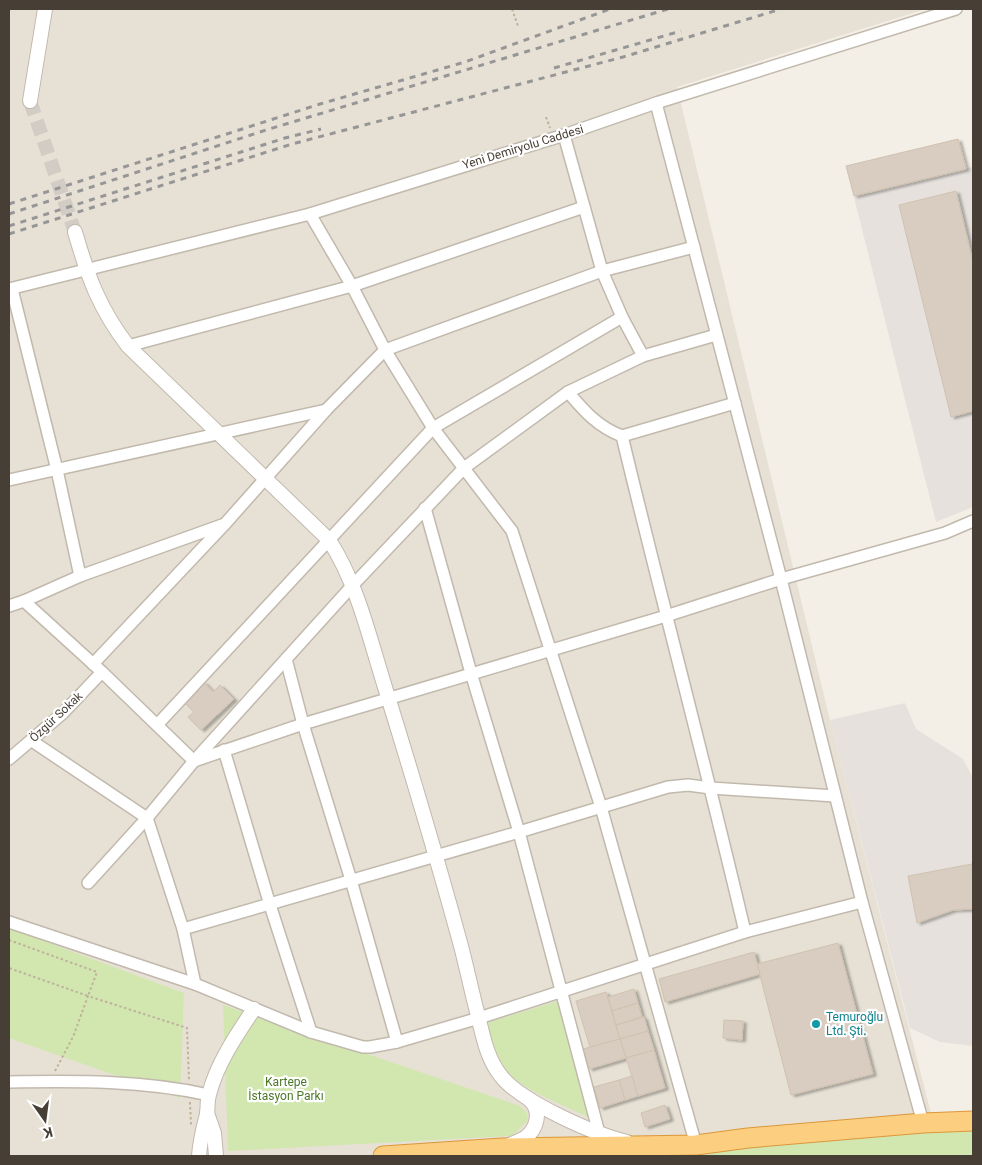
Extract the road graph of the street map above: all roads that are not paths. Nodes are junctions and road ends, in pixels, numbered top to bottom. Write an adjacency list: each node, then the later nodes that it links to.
1 (45, 9): 3 (street)
2 (956, 9): 4 (street, Yeni Demiryolu Caddesi)
3 (30, 101)
4 (656, 103): 5 (street, Yeni Demiryolu Caddesi); 9 (street)
5 (564, 135): 6 (street); 7 (street, Yeni Demiryolu Caddesi)
6 (584, 206): 11 (street); 12 (street)
7 (310, 214): 10 (street, Yeni Demiryolu Caddesi); 12 (street)
8 (74, 232): 10 (street)
9 (694, 247): 11 (street); 15 (street)
10 (86, 269): 13 (street, Yeni Demiryolu Caddesi); 16 (street)
11 (602, 271): 14 (street); 17 (street)
12 (352, 286): 16 (street); 17 (street)
13 (10, 289): 26 (street)
14 (622, 317): 18 (street); 22 (street)
15 (716, 336): 18 (street); 20 (street)
16 (128, 346): 23 (street)
17 (385, 350): 21 (street, Özgür Sokak); 22 (street)
18 (643, 356): 19 (street)
19 (568, 392): 24 (street); 25 (street)
20 (735, 403): 24 (street); 34 (street)
21 (326, 410): 23 (street); 27 (street, Özgür Sokak)
22 (433, 428): 25 (street); 32 (street)
23 (219, 433): 26 (street); 27 (street)
24 (622, 436): 38 (street)
25 (464, 468): 29 (street); 39 (street)
26 (56, 470): 28 (street); 33 (street)
27 (266, 478): 31 (street, Özgür Sokak); 32 (street)
28 (9, 480)
29 (425, 508): 35 (street); 42 (street)
30 (973, 520): 34 (street)
31 (224, 525): 33 (street); 41 (street, Özgür Sokak)
32 (329, 540): 35 (street); 45 (street)
33 (80, 576): 36 (street)
34 (781, 579): 38 (street); 51 (street)
35 (352, 586): 40 (street); 43 (street)
36 (24, 601): 37 (street); 41 (street)
37 (9, 606)
38 (666, 616): 39 (street); 50 (street)
39 (552, 650): 42 (street); 52 (street)
40 (286, 659): 44 (street); 49 (street)
41 (98, 668): 45 (street); 46 (street, Özgür Sokak)
42 (470, 674): 43 (street); 54 (street)
43 (389, 700): 44 (street); 55 (street)
44 (304, 724): 47 (street); 56 (street)
45 (157, 725): 49 (street)
46 (32, 741): 48 (street, Özgür Sokak); 53 (street)
47 (224, 750): 49 (street); 59 (street)
48 (9, 759)
49 (194, 761): 53 (street)
50 (711, 788): 51 (street); 52 (street); 62 (street)
51 (835, 796): 58 (street)
52 (601, 807): 54 (street); 63 (street)
53 (146, 818): 57 (street); 61 (street)
54 (519, 832): 55 (street); 65 (street)
55 (435, 857): 56 (street); 67 (street)
56 (351, 880): 59 (street); 69 (street)
57 (88, 883)
58 (862, 902): 62 (street); 75 (street)
59 (270, 905): 61 (street); 68 (street)
60 (9, 922): 64 (street)
61 (183, 929): 64 (street)
62 (745, 932): 63 (street)
63 (646, 964): 65 (street); 77 (street)
64 (195, 984): 66 (street)
65 (563, 992): 67 (street); 76 (street)
66 (254, 1009): 68 (street); 71 (street)
67 (479, 1018): 69 (street); 72 (street)
68 (311, 1032): 69 (street)
69 (397, 1042)
70 (9, 1082): 71 (street)
71 (209, 1095): 73 (street)
72 (536, 1103): 76 (street); 79 (street)
73 (207, 1113): 80 (street); 81 (street)
74 (973, 1121): 75 (highway)
75 (923, 1123): 77 (highway)
76 (599, 1133): 78 (street)
77 (696, 1145): 78 (highway)
78 (644, 1146): 79 (highway)
79 (502, 1148): 82 (highway)
80 (198, 1156)
81 (216, 1156)
82 (383, 1156)

